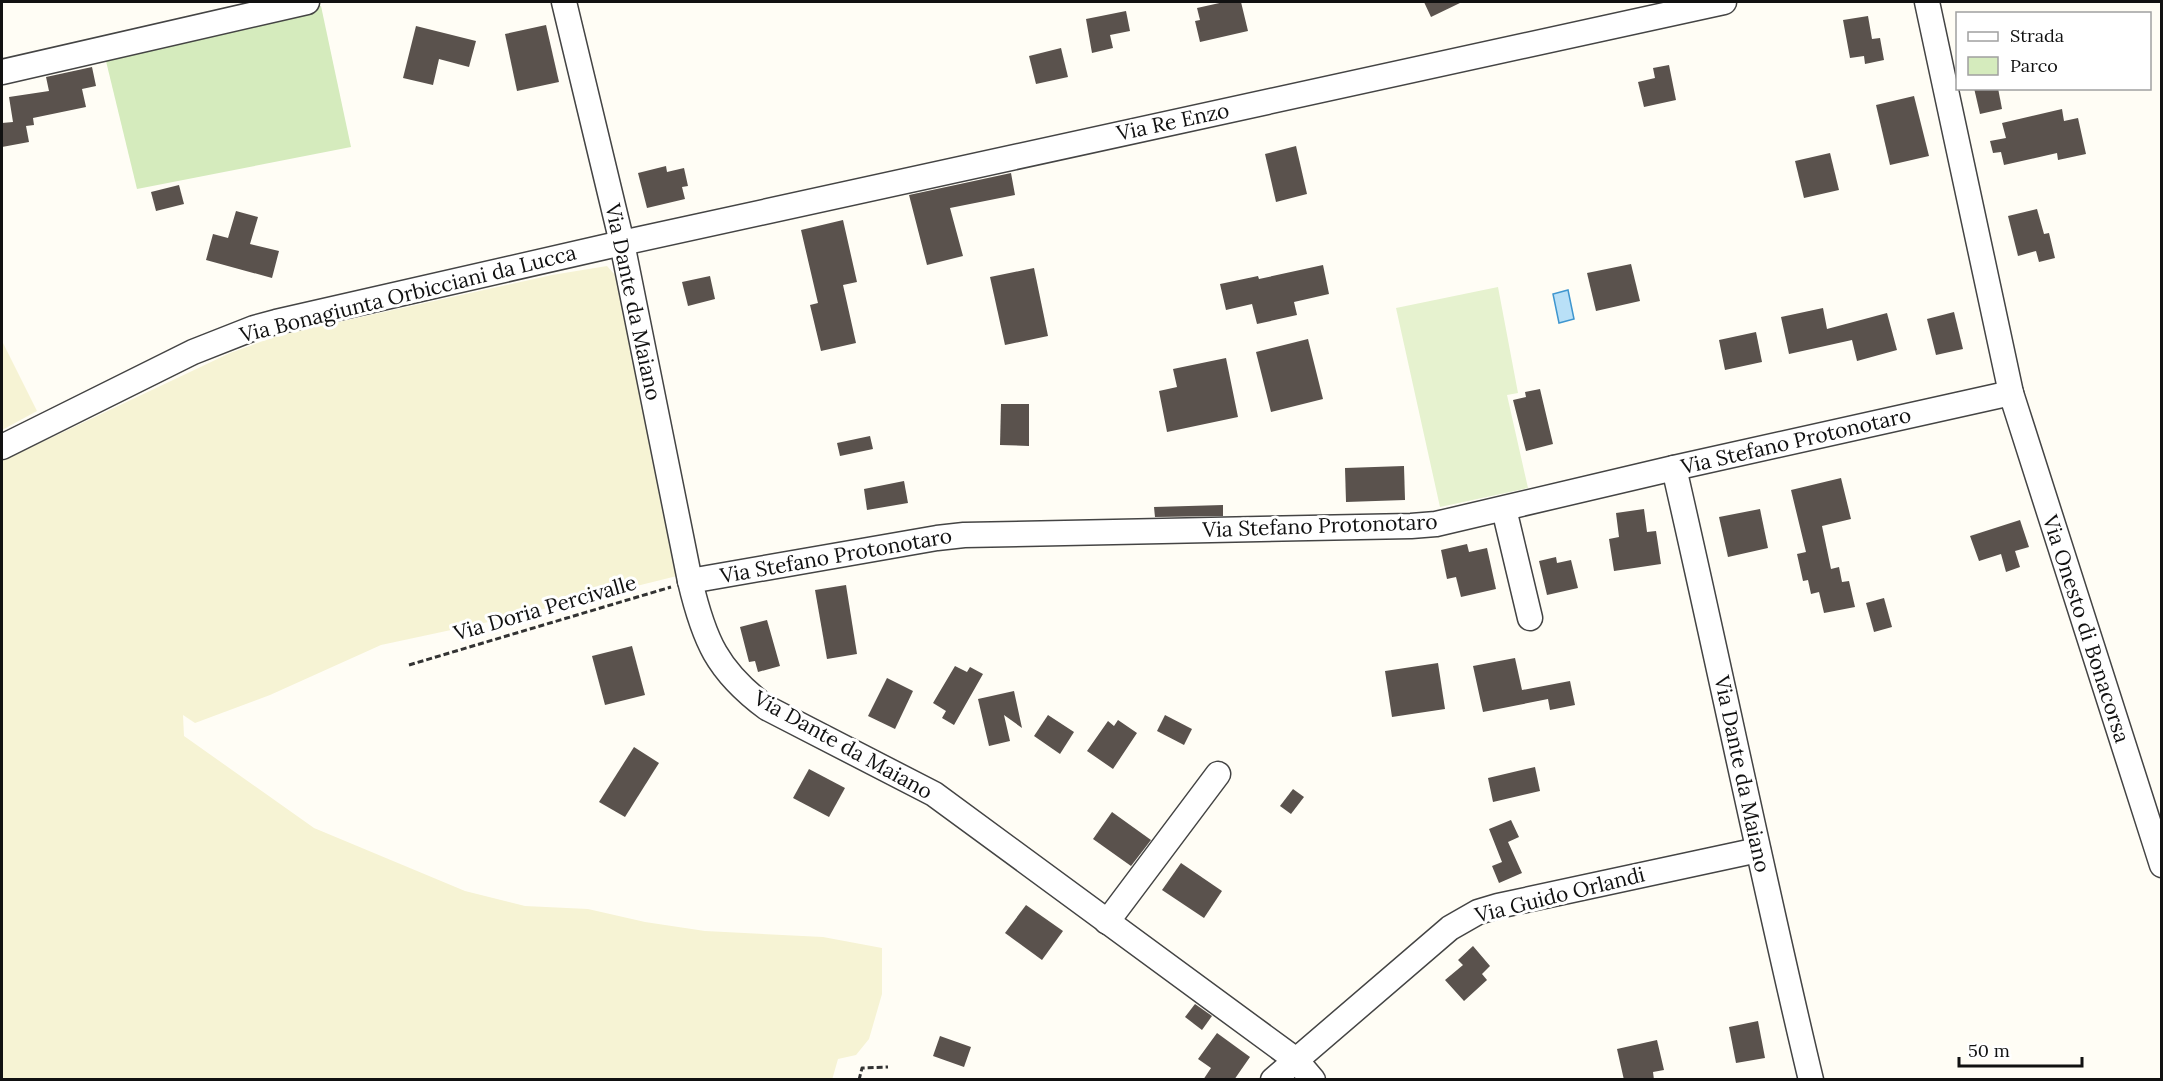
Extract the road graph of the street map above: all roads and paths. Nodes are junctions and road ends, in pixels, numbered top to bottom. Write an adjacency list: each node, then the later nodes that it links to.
1 (307, 2): 5 (street)
2 (564, 2): 6 (street, Via Dante da Maiano)
3 (1724, 2): 6 (street, Via Re Enzo)
4 (1927, 2): 7 (street)
5 (2, 72)
6 (622, 243): 8 (street, Via Bonagiunta Orbicciani da Lucca); 11 (street, Via Dante da Maiano)
7 (2011, 393): 9 (street, Via Stefano Protonotaro); 16 (street, Via Onesto di Bonacorsa)
8 (2, 447)
9 (1674, 468): 10 (street, Via Stefano Protonotaro); 15 (street, Via Dante da Maiano)
10 (1504, 509): 11 (street, Via Stefano Protonotaro); 12 (street)
11 (690, 581): 13 (path, Via Doria Percivalle); 17 (street, Via Dante da Maiano)
12 (1530, 618)
13 (409, 665)
14 (1218, 774): 17 (street)
15 (1758, 850): 18 (street, Via Guido Orlandi); 23 (street, Via Dante da Maiano)
16 (2162, 865)
17 (1107, 922): 18 (street, Via Dante da Maiano)
18 (1296, 1060): 21 (street, Via Guido Orlandi); 22 (street, Via Dante da Maiano)
19 (888, 1066): 20 (path)
20 (859, 1080)
21 (1274, 1080)
22 (1313, 1080)
23 (1811, 1080)

